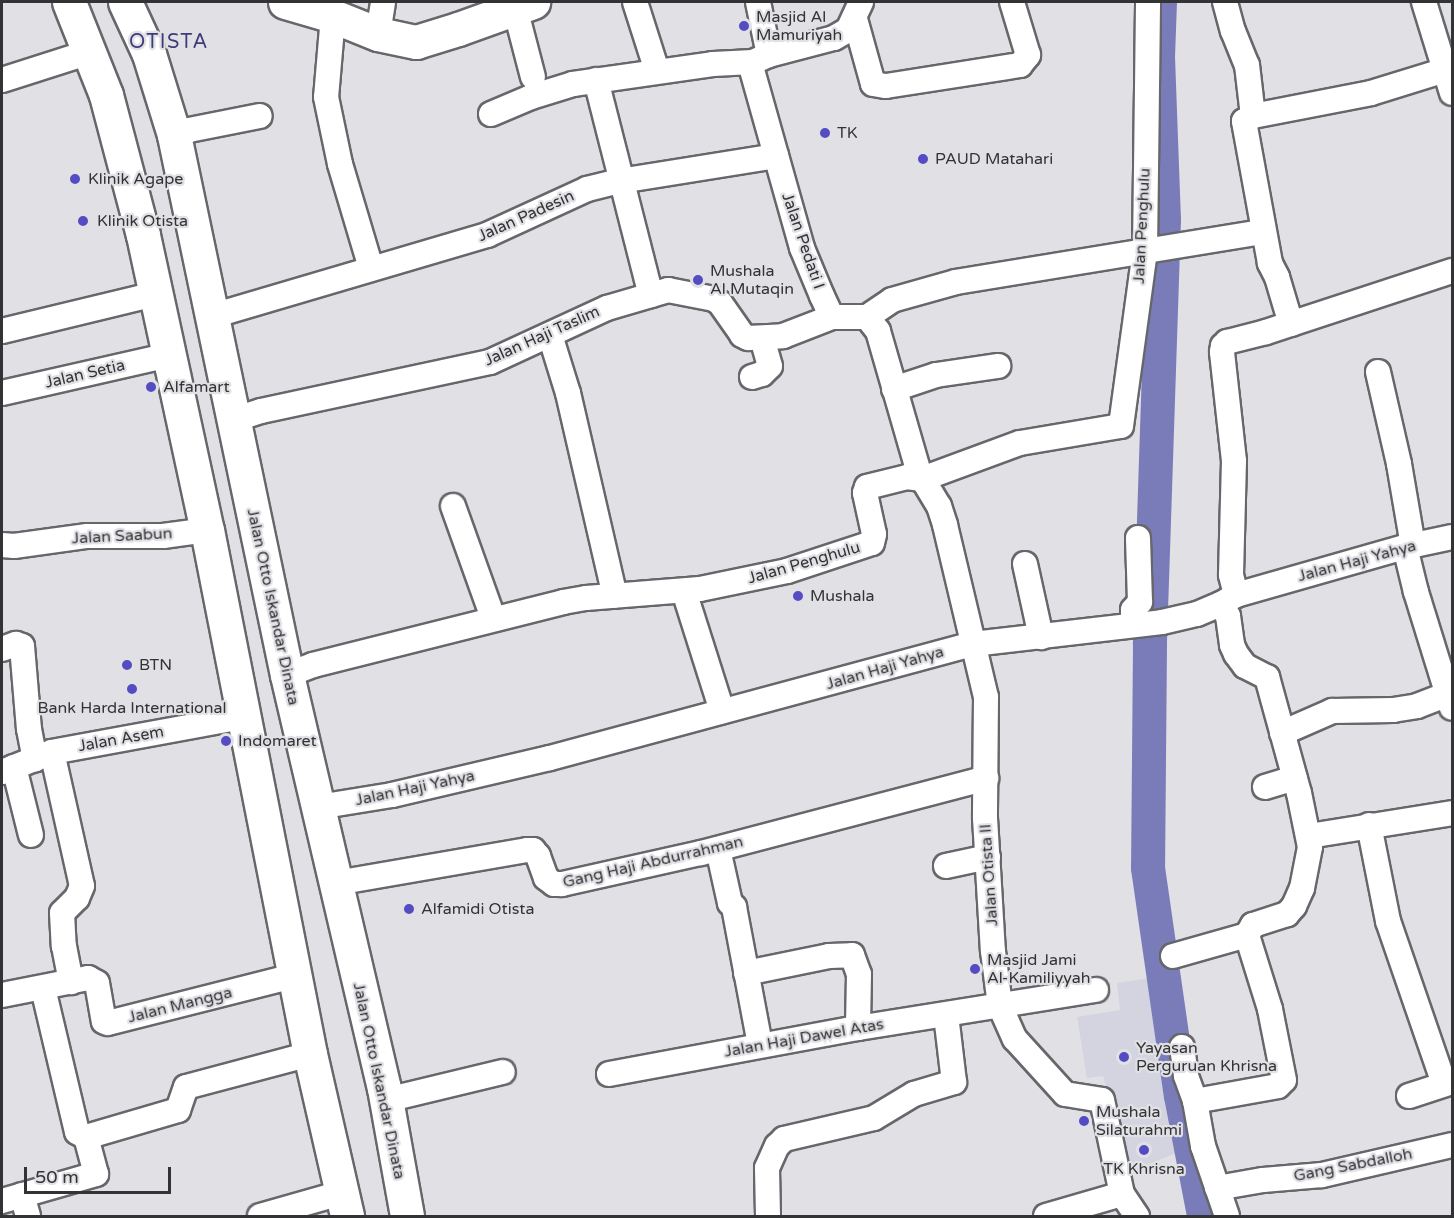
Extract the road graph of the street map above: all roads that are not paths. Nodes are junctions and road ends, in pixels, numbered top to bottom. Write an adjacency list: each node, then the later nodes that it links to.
1 (69, 2): 15 (main road)
2 (125, 2): 26 (main road, Jalan Otto Iskandar Dinata)
3 (285, 2): 13 (main road)
4 (383, 2): 14 (street)
5 (635, 2): 18 (street)
6 (758, 2): 16 (street, Jalan Pedati I)
7 (1012, 2): 12 (street)
8 (1148, 2): 30 (street, Jalan Penghulu)
9 (1226, 2): 25 (street)
10 (1424, 2): 17 (street)
11 (524, 5): 14 (main road); 19 (street)
12 (858, 10): 16 (street)
13 (333, 16): 14 (main road); 31 (street)
14 (378, 34)
15 (90, 52): 20 (street); 33 (main road)
16 (761, 59): 18 (street); 27 (street, Jalan Pedati I)
17 (1449, 69): 22 (street); 25 (street)
18 (657, 71): 21 (street)
19 (533, 77)
20 (2, 80)
21 (596, 80): 23 (street); 28 (street)
22 (1452, 93)
23 (491, 114)
24 (260, 116): 26 (street)
25 (1253, 116): 29 (street)
26 (174, 135): 35 (main road, Jalan Otto Iskandar Dinata)
27 (776, 156): 28 (street, Jalan Padesin); 36 (street, Jalan Pedati I)
28 (620, 181): 31 (street, Jalan Padesin); 34 (street)
29 (1263, 232): 30 (street); 38 (street)
30 (1157, 249): 37 (street); 49 (street, Jalan Penghulu)
31 (371, 268): 35 (street, Jalan Padesin)
32 (1452, 271): 38 (street)
33 (156, 294): 39 (street); 42 (main road)
34 (651, 295): 40 (street, Jalan Haji Taslim); 41 (street, Jalan Haji Taslim)
35 (212, 316): 48 (main road, Jalan Otto Iskandar Dinata)
36 (832, 317): 37 (street); 41 (street)
37 (867, 317): 46 (street)
38 (1291, 324): 59 (street)
39 (2, 331)
40 (550, 335): 48 (street, Jalan Haji Taslim); 58 (street)
41 (762, 338): 45 (street)
42 (169, 356): 47 (street, Jalan Setia); 51 (main road)
43 (998, 366): 46 (street)
44 (1378, 372): 55 (street)
45 (752, 377)
46 (894, 389): 49 (street)
47 (2, 393)
48 (233, 420): 66 (main road, Jalan Otto Iskandar Dinata)
49 (922, 479): 57 (street, Jalan Penghulu); 63 (street)
50 (453, 506): 60 (street)
51 (207, 530): 54 (street, Jalan Saabun); 69 (main road)
52 (1452, 537): 55 (street, Jalan Haji Yahya)
53 (1138, 538): 61 (street)
54 (2, 545)
55 (1409, 547): 59 (street, Jalan Haji Yahya); 65 (street)
56 (1025, 564): 62 (street)
57 (684, 591): 58 (street, Jalan Penghulu); 68 (street)
58 (615, 596): 60 (street, Jalan Penghulu)
59 (1228, 600): 61 (street, Jalan Haji Yahya); 70 (street)
60 (492, 618): 66 (street, Jalan Penghulu)
61 (1135, 624): 62 (street, Jalan Haji Yahya)
62 (1041, 637): 63 (street, Jalan Haji Yahya)
63 (973, 644): 68 (street, Jalan Haji Yahya); 72 (street, Jalan Otista II)
64 (2, 649): 71 (street)
65 (1447, 670): 67 (street)
66 (287, 675): 75 (main road, Jalan Otto Iskandar Dinata)
67 (1451, 701): 70 (street)
68 (722, 711): 75 (street, Jalan Haji Yahya)
69 (243, 717): 71 (street, Jalan Asem); 87 (main road)
70 (1282, 733): 73 (street)
71 (26, 763): 78 (street); 88 (street)
72 (986, 778): 80 (street, Gang Haji Abdurrahman); 81 (street, Jalan Otista II)
73 (1295, 778): 74 (street); 79 (street)
74 (1265, 787)
75 (318, 807): 83 (main road, Jalan Otto Iskandar Dinata)
76 (1452, 813): 77 (street)
77 (1369, 825): 79 (street); 100 (street)
78 (31, 835)
79 (1309, 836): 84 (street)
80 (718, 849): 83 (street, Gang Haji Abdurrahman); 86 (street)
81 (988, 857): 82 (street); 92 (street, Jalan Otista II)
82 (946, 866)
83 (336, 883): 102 (main road, Jalan Otto Iskandar Dinata)
84 (1247, 935): 85 (street); 103 (street)
85 (1173, 956)
86 (746, 973): 94 (street); 95 (street)
87 (294, 976): 88 (street, Jalan Mangga); 97 (main road)
88 (71, 982): 89 (street)
89 (43, 988): 91 (street); 104 (street)
90 (1096, 990): 92 (street, Jalan Haji Dawel Atas)
91 (2, 995)
92 (1000, 1006): 93 (street, Jalan Haji Dawel Atas); 107 (street, Jalan Otista II)
93 (946, 1015): 94 (street, Jalan Haji Dawel Atas); 112 (street)
94 (858, 1028): 95 (street, Jalan Haji Dawel Atas)
95 (760, 1045): 99 (street, Jalan Haji Dawel Atas)
96 (1182, 1047): 103 (street)
97 (310, 1053): 104 (street); 109 (main road)
98 (503, 1072): 102 (street)
99 (609, 1074)
100 (1448, 1083): 101 (street)
101 (1409, 1096)
102 (386, 1100): 111 (main road, Jalan Otto Iskandar Dinata)
103 (1195, 1101): 106 (street)
104 (86, 1137): 108 (street)
105 (1452, 1145): 106 (street, Gang Sabdalloh)
106 (1217, 1188): 115 (street)
107 (1122, 1194): 113 (street); 114 (street, Jalan Otista II)
108 (17, 1204)
109 (344, 1205): 110 (street)
110 (260, 1216)
111 (407, 1216)
112 (768, 1216)
113 (1046, 1216)
114 (1137, 1216)
115 (1227, 1216)

